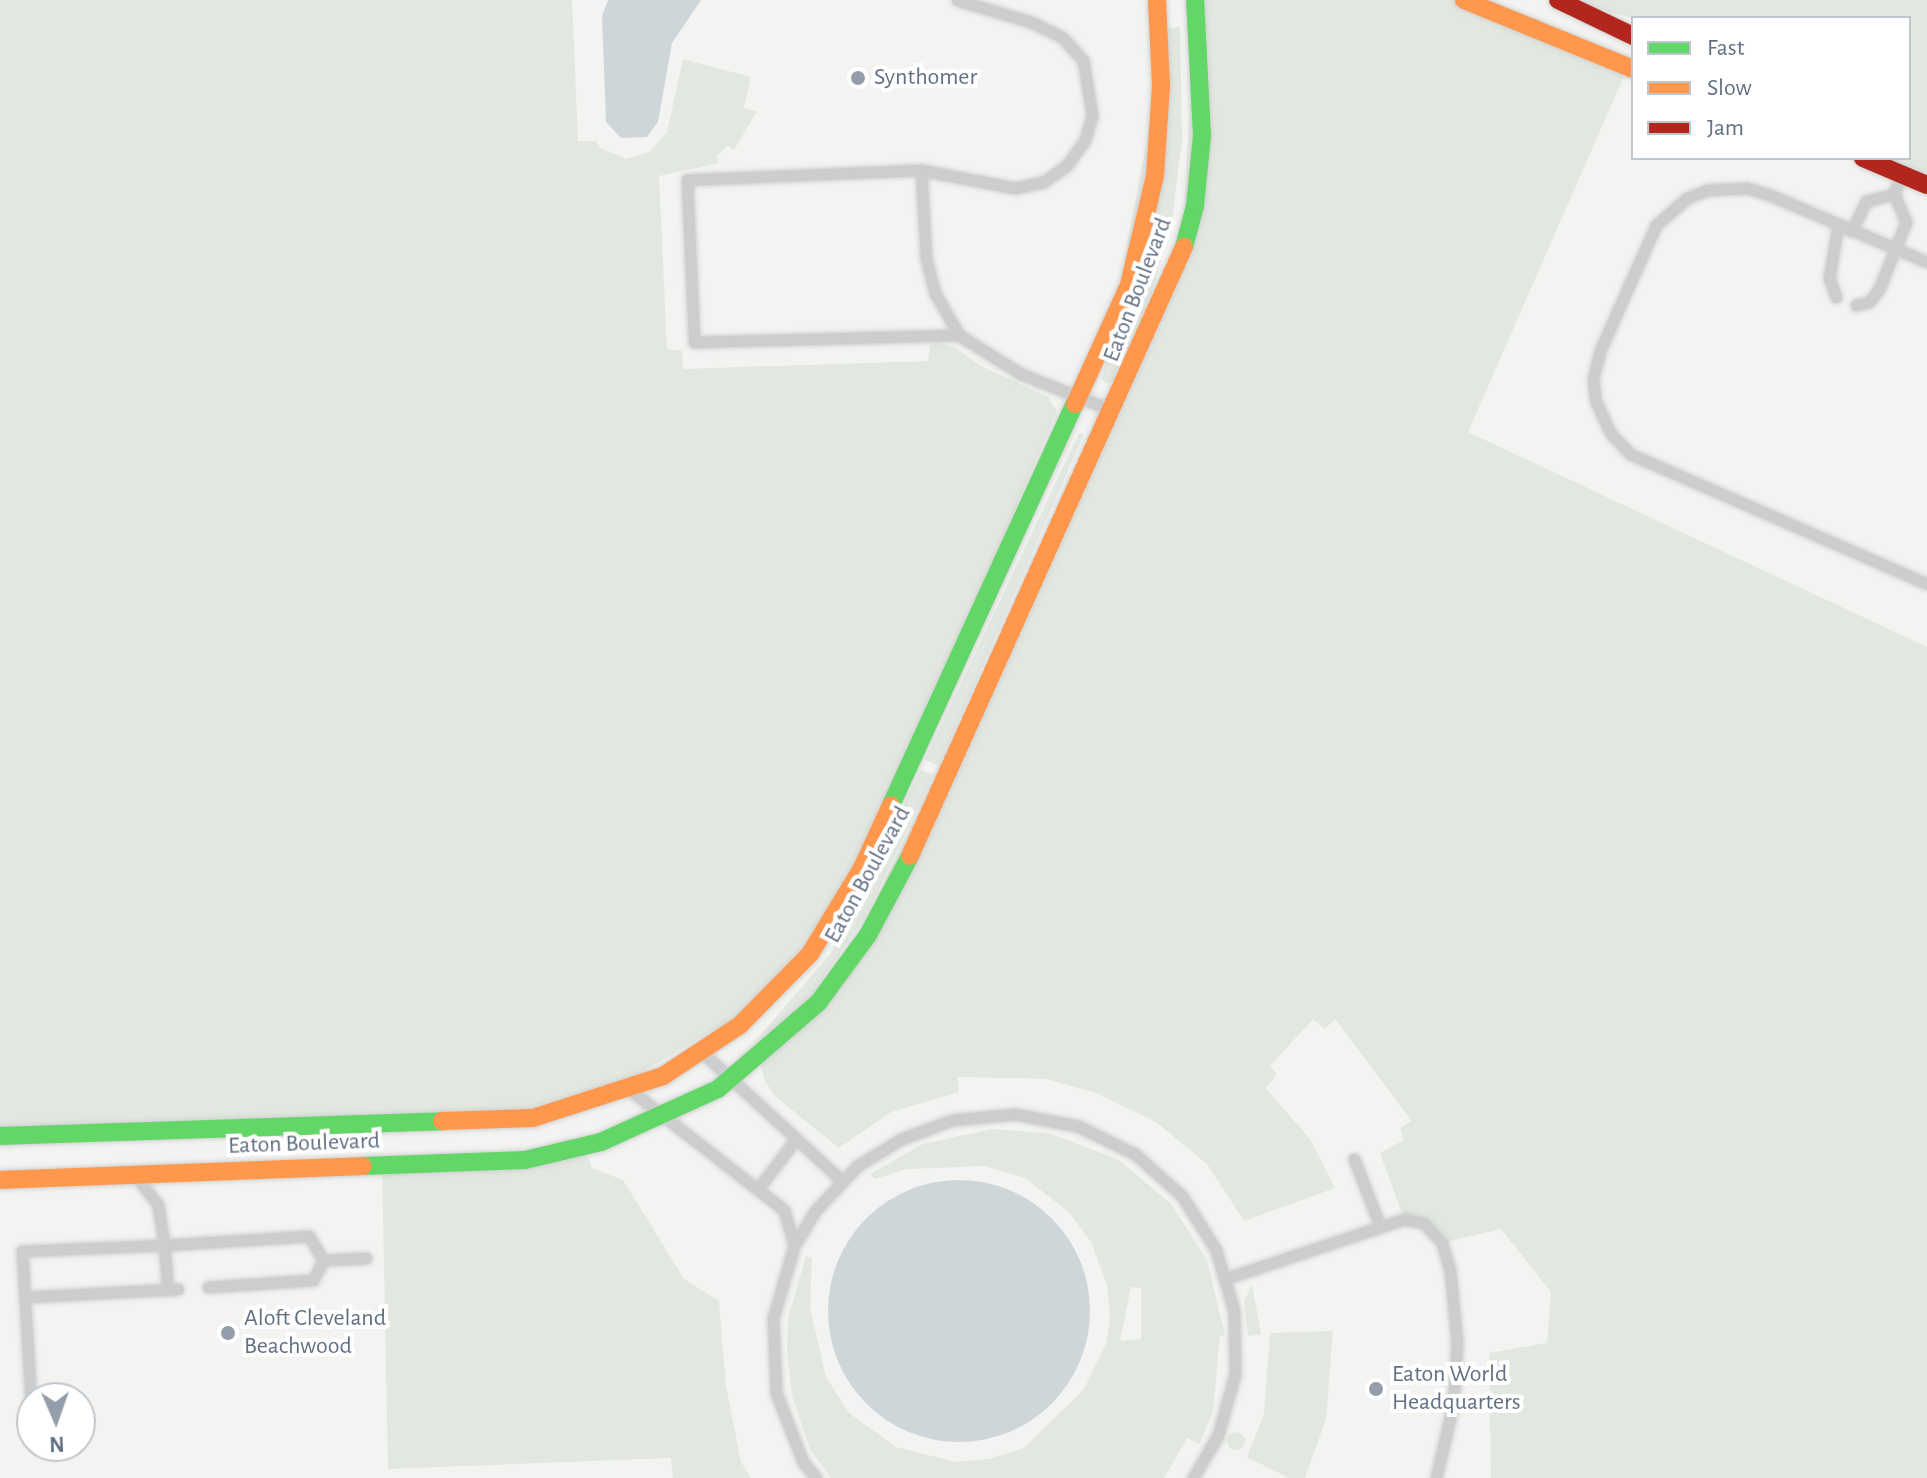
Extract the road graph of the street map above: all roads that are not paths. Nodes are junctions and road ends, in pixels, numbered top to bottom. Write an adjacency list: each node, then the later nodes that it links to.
1 (957, 0): 9 (lane)
2 (1157, 0): 20 (street, Eaton Boulevard)
3 (1195, 0): 21 (street, Eaton Boulevard)
4 (1464, 0): 7 (street)
5 (1558, 0): 6 (street)
6 (1631, 35)
7 (1631, 68)
8 (1868, 160): 10 (street)
9 (921, 170): 19 (lane); 19 (lane)
10 (1902, 174): 11 (street); 12 (lane)
11 (1927, 185)
12 (1894, 194): 14 (lane); 15 (lane)
13 (1838, 225): 14 (lane); 17 (lane); 22 (lane)
14 (1851, 231): 15 (lane)
15 (1894, 249): 16 (lane); 18 (lane)
16 (1927, 262)
17 (1836, 297)
18 (1856, 305)
19 (959, 335): 20 (lane)
20 (1077, 399): 21 (lane); 23 (street, Eaton Boulevard)
21 (1114, 411): 24 (street, Eaton Boulevard)
22 (1927, 584)
23 (702, 1052): 24 (lane); 25 (street, Eaton Boulevard)
24 (729, 1080): 26 (street, Eaton Boulevard); 28 (lane)
25 (629, 1090): 26 (lane); 27 (street, Eaton Boulevard)
26 (665, 1116): 30 (street, Eaton Boulevard); 33 (lane)
27 (0, 1136)
28 (795, 1140): 32 (lane); 33 (lane)
29 (1354, 1159): 34 (lane)
30 (133, 1173): 31 (street, Eaton Boulevard); 35 (lane)
31 (0, 1180)
32 (841, 1180): 36 (lane); 39 (lane)
33 (758, 1189): 36 (lane)
34 (1380, 1226): 39 (lane); 45 (lane)
35 (164, 1245): 38 (lane); 41 (lane); 41 (lane)
36 (794, 1246): 43 (lane)
37 (366, 1258): 38 (lane)
38 (323, 1260): 40 (lane)
39 (1224, 1279): 44 (lane)
40 (208, 1287)
41 (26, 1297): 42 (lane)
42 (30, 1382)
43 (816, 1478)
44 (1193, 1478)
45 (1436, 1478)

